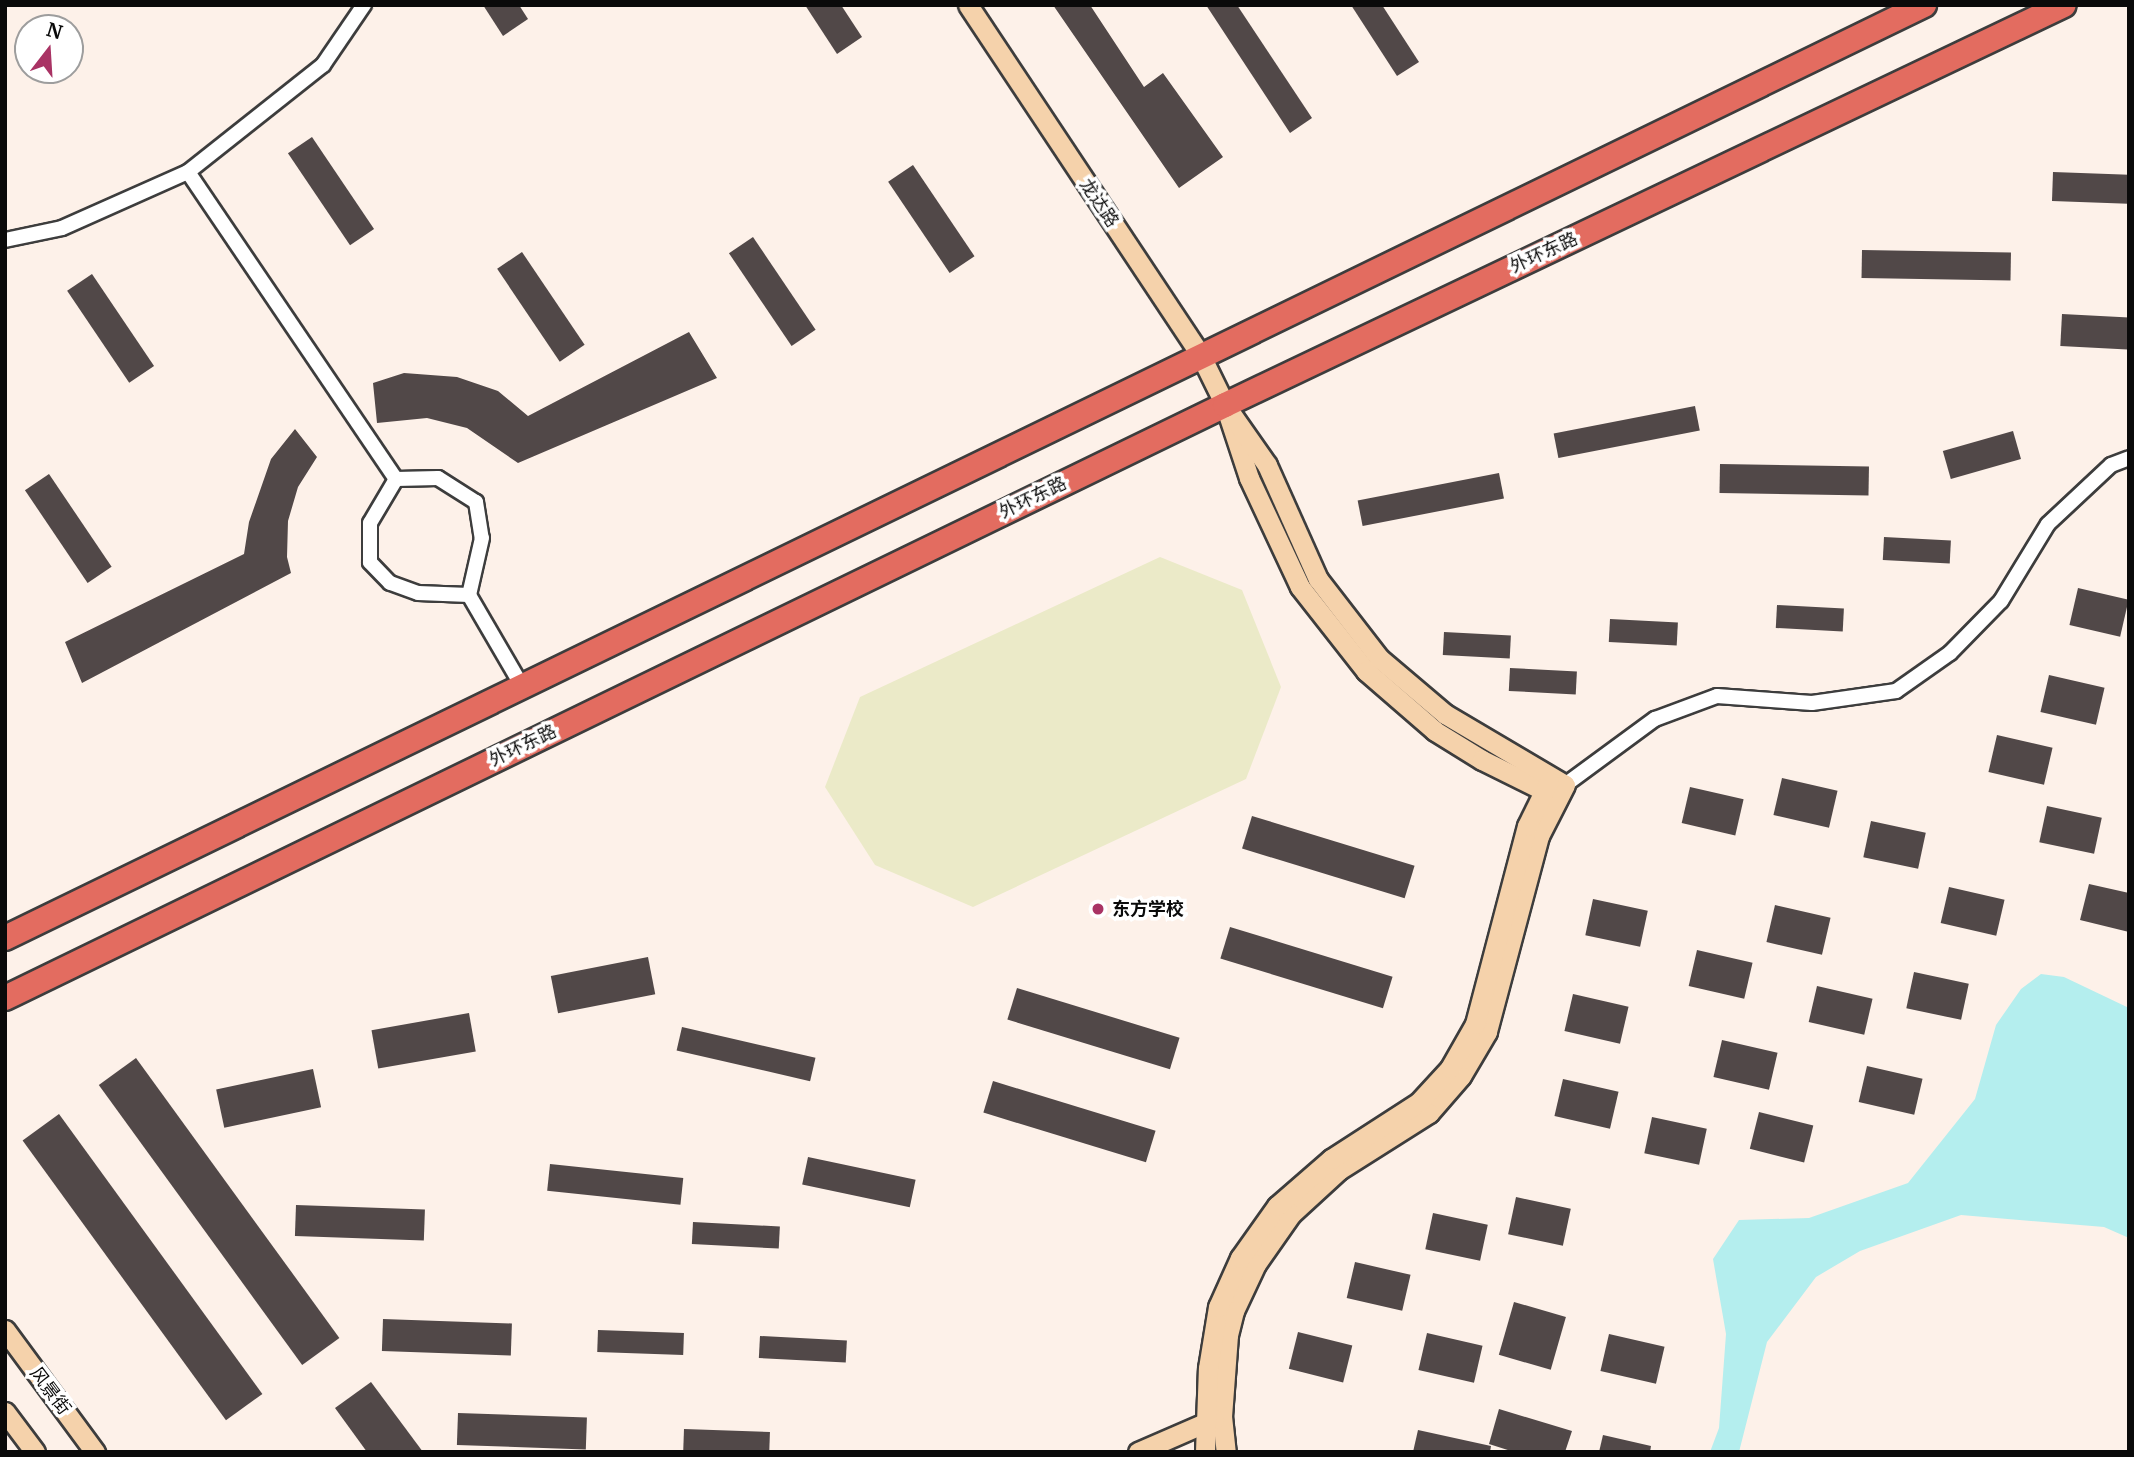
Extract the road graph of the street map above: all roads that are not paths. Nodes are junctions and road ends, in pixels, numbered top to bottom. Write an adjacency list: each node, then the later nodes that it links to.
1 (364, 5): 5 (street)
2 (968, 5): 7 (street, 龙达路)
3 (1924, 5): 7 (highway)
4 (2064, 5): 8 (highway, 外环东路)
5 (188, 172): 6 (street); 10 (street)
6 (5, 240)
7 (1201, 356): 8 (street, 龙达路); 12 (highway)
8 (1224, 405): 13 (street, 龙达路); 15 (highway, 外环东路)
9 (2129, 458): 13 (street)
10 (396, 479): 11 (street); 11 (street)
11 (469, 596): 12 (street)
12 (522, 686): 14 (highway)
13 (1554, 788): 18 (street)
14 (5, 938)
15 (5, 998)
16 (5, 1330): 22 (street, 风景街)
17 (5, 1412): 21 (street)
18 (1214, 1420): 19 (street); 20 (street); 23 (street)
19 (1225, 1447): 20 (street)
20 (1203, 1451)
21 (35, 1452)
22 (95, 1452)
23 (1138, 1452)

